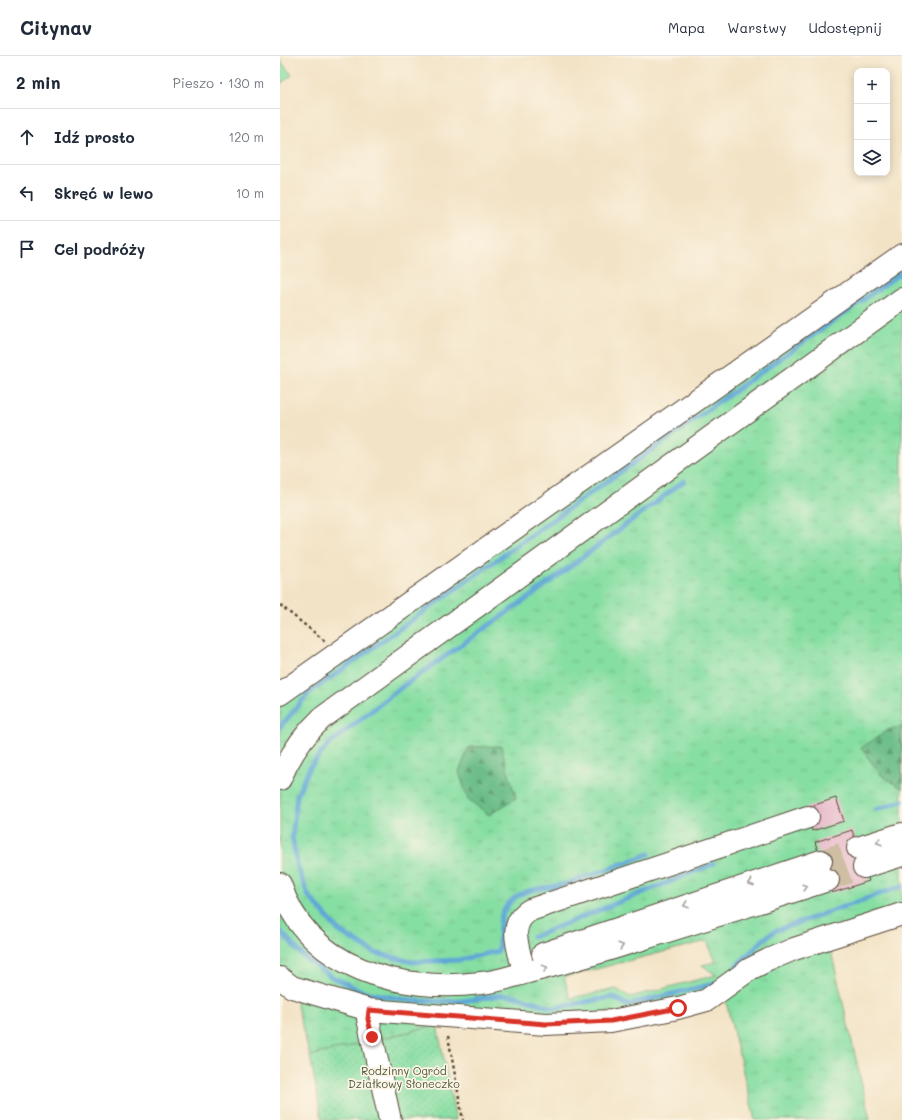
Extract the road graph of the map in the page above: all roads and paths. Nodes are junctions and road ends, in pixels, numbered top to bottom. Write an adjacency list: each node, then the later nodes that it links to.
1 (902, 255): 4 (main road)
2 (902, 299): 6 (main road)
3 (280, 605): 4 (path)
4 (339, 652): 5 (main road)
5 (280, 694)
6 (280, 779)
7 (808, 817): 12 (main road)
8 (902, 834): 9 (main road, one-way to 9)
9 (902, 854)
10 (280, 884): 14 (main road)
11 (902, 914): 16 (main road)
12 (520, 960): 14 (main road); 14 (main road, one-way to 12)
13 (280, 978): 15 (main road)
14 (438, 985)
15 (369, 1010): 16 (main road); 17 (main road)
16 (445, 1016): 18 (path)
17 (390, 1120)
18 (463, 1120)

